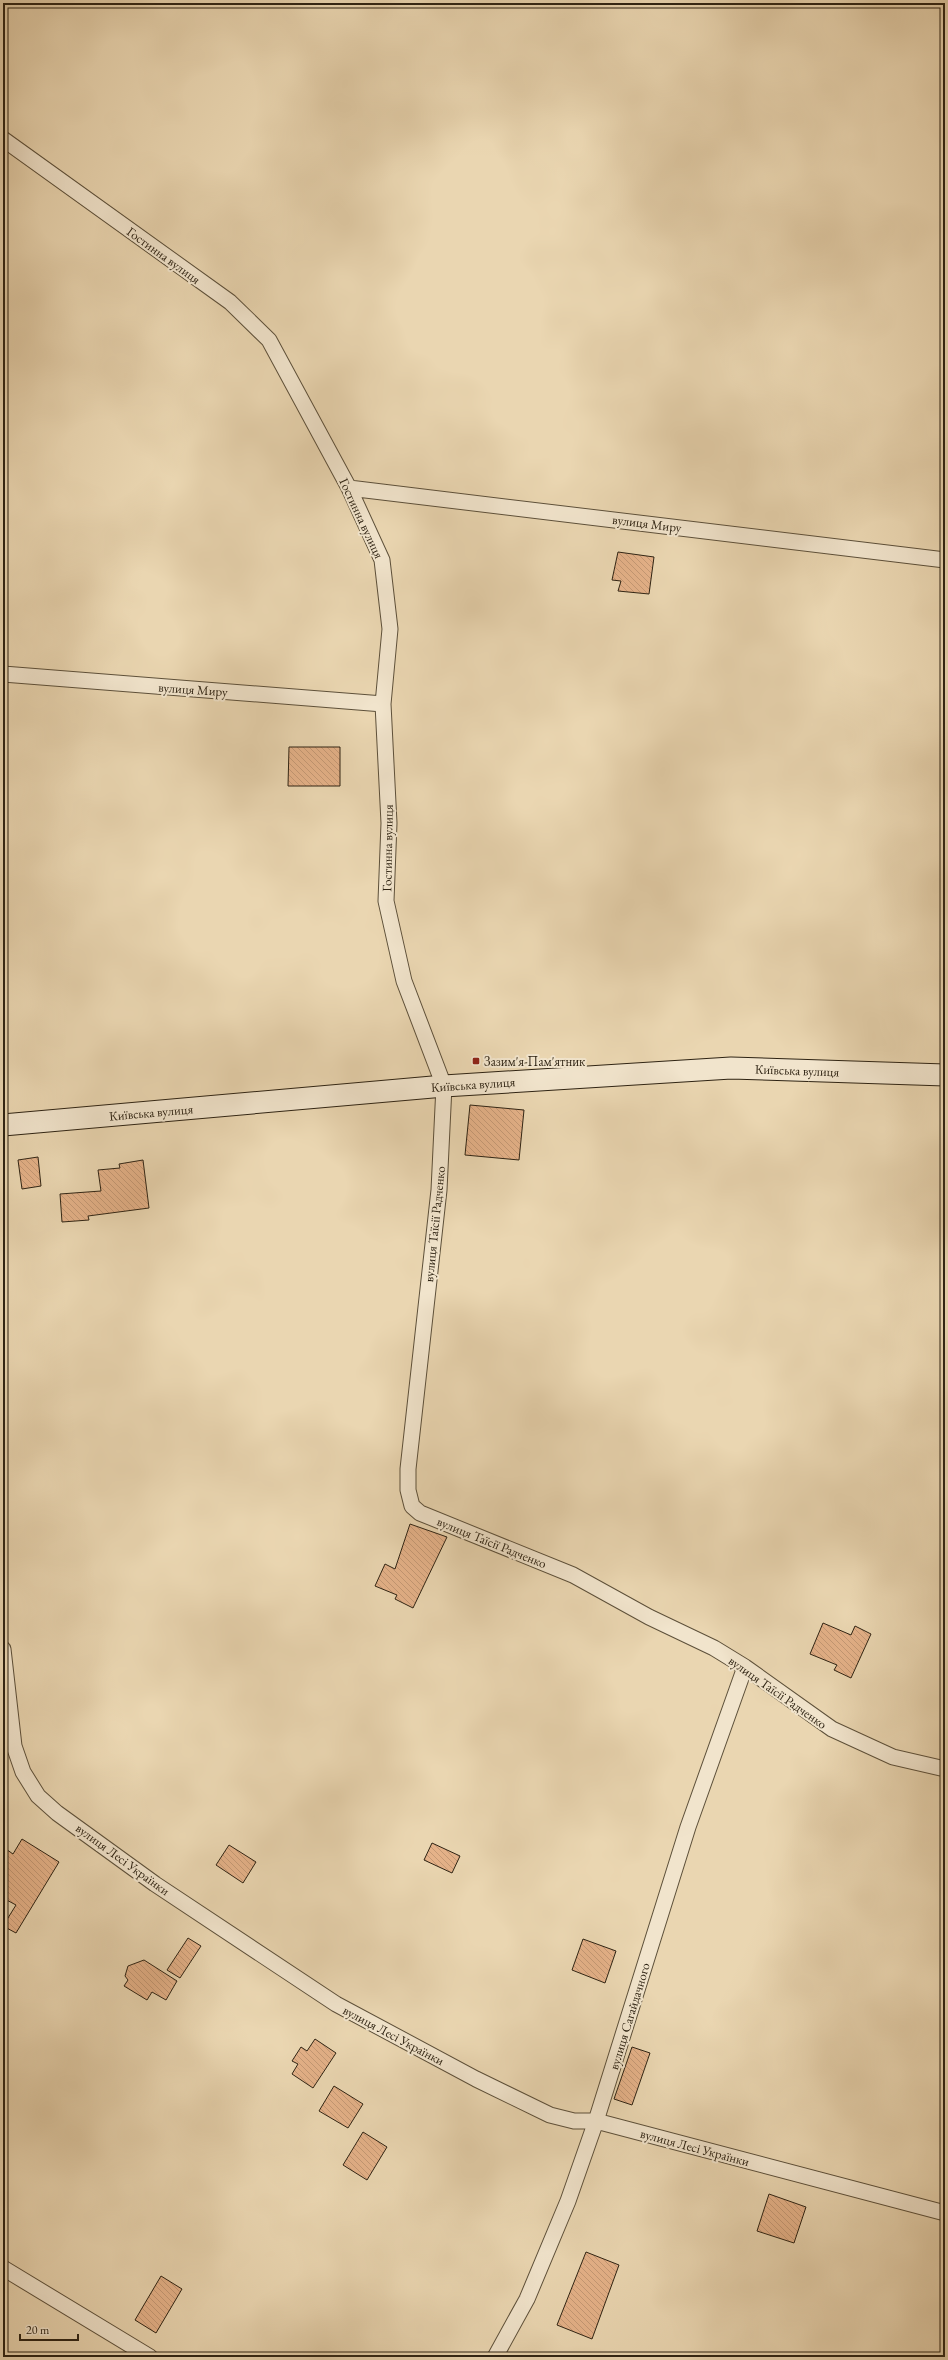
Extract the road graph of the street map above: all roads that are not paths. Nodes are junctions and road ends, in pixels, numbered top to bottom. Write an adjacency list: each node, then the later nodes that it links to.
1 (3, 138): 2 (street, Гостинна вулиця)
2 (349, 488): 3 (street, вулиця Миру); 5 (street, Гостинна вулиця)
3 (945, 560)
4 (3, 674): 5 (street, вулиця Миру)
5 (383, 704): 7 (street, Гостинна вулиця)
6 (945, 1075): 7 (street, Київська вулиця)
7 (444, 1086): 8 (street, Київська вулиця); 10 (street, вулиця Таїсії Радченко)
8 (3, 1125)
9 (3, 1650): 11 (street, вулиця Лесі Українки)
10 (745, 1667): 12 (street, вулиця Таїсії Радченко); 13 (street, вулиця Сагайдачного)
11 (8, 1736): 13 (street, вулиця Лесі Українки)
12 (945, 1769)
13 (596, 2120): 14 (street, вулиця Лесі Українки); 17 (street, вулиця Сагайдачного)
14 (945, 2213)
15 (3, 2268): 16 (street)
16 (150, 2357)
17 (494, 2357)

